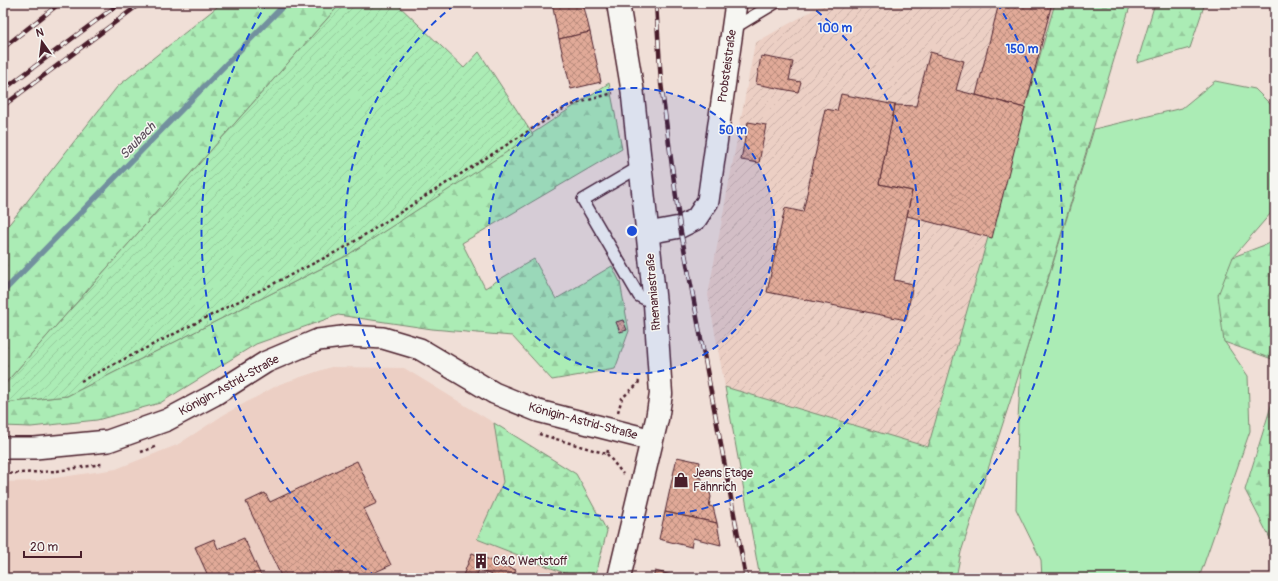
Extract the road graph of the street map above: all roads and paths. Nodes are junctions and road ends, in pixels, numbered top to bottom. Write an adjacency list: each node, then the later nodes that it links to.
1 (618, 3): 5 (street, Rhenaniastraße)
2 (736, 3): 4 (street, Probsteistraße)
3 (775, 3): 4 (lane)
4 (732, 29): 7 (street, Probsteistraße)
5 (632, 87): 6 (street, Rhenaniastraße); 10 (path)
6 (641, 166): 7 (street, Rhenaniastraße); 8 (lane)
7 (648, 233): 8 (street, Rhenaniastraße)
8 (655, 304): 13 (street, Rhenaniastraße)
9 (640, 378): 11 (path)
10 (81, 381)
11 (613, 429): 12 (path); 13 (street, Königin-Astrid-Straße); 15 (street, Königin-Astrid-Straße)
12 (532, 431)
13 (652, 440): 19 (street, Rhenaniastraße)
14 (156, 447): 16 (path)
15 (3, 448)
16 (134, 454)
17 (104, 463): 18 (path)
18 (3, 474)
19 (619, 578)

